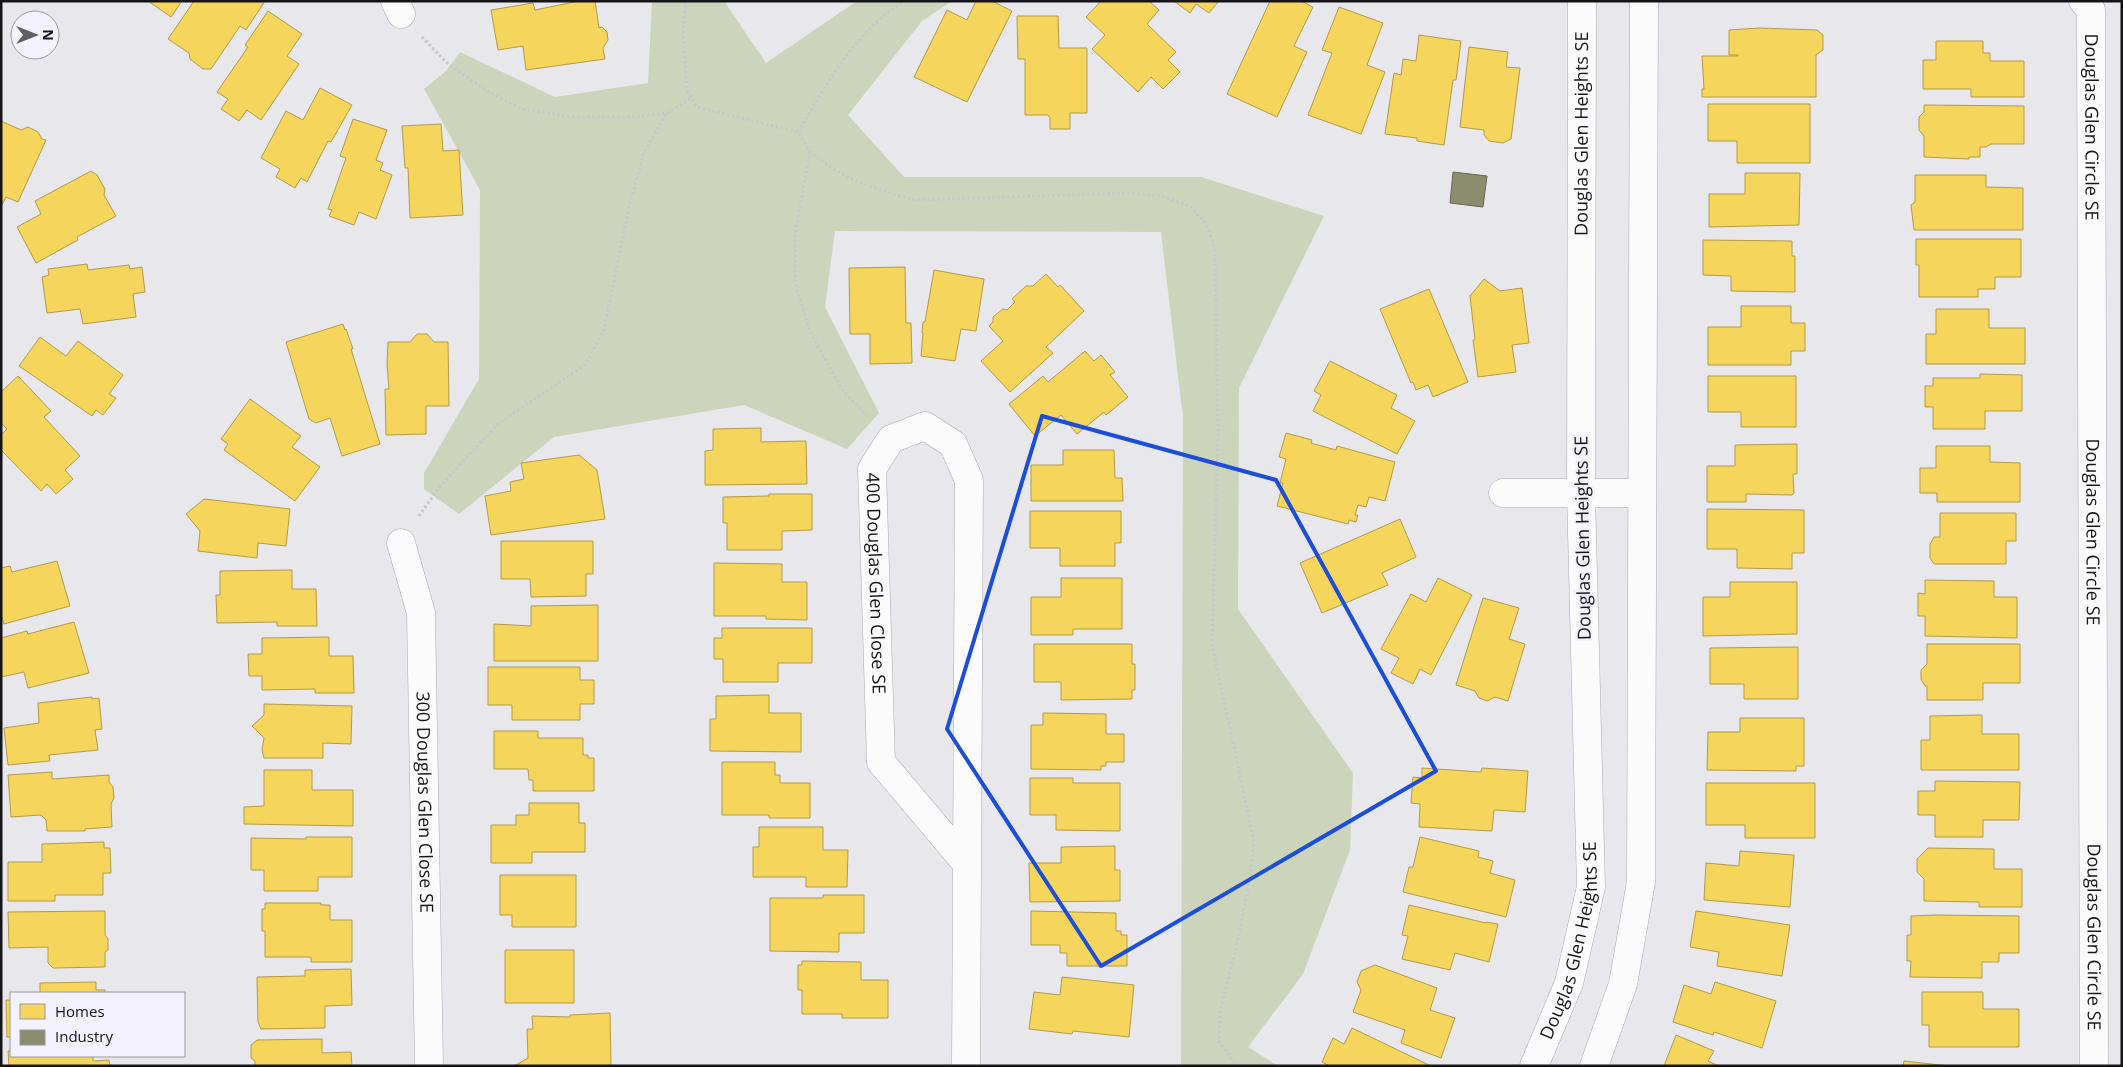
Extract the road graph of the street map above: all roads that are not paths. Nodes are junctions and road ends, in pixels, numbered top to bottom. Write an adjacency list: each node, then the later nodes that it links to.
1 (1582, 1): 5 (street, Douglas Glen Heights SE)
2 (1644, 1): 6 (street)
3 (2083, 1): 13 (street, Douglas Glen Circle SE)
4 (1503, 493): 5 (street)
5 (1581, 493): 6 (street); 11 (street, Douglas Glen Heights SE)
6 (1641, 493): 12 (street)
7 (401, 543): 9 (street, 300 Douglas Glen Close SE)
8 (967, 864): 8 (street, 400 Douglas Glen Close SE); 10 (street)
9 (429, 1066)
10 (966, 1066)
11 (1534, 1066)
12 (1594, 1066)
13 (2094, 1066)

